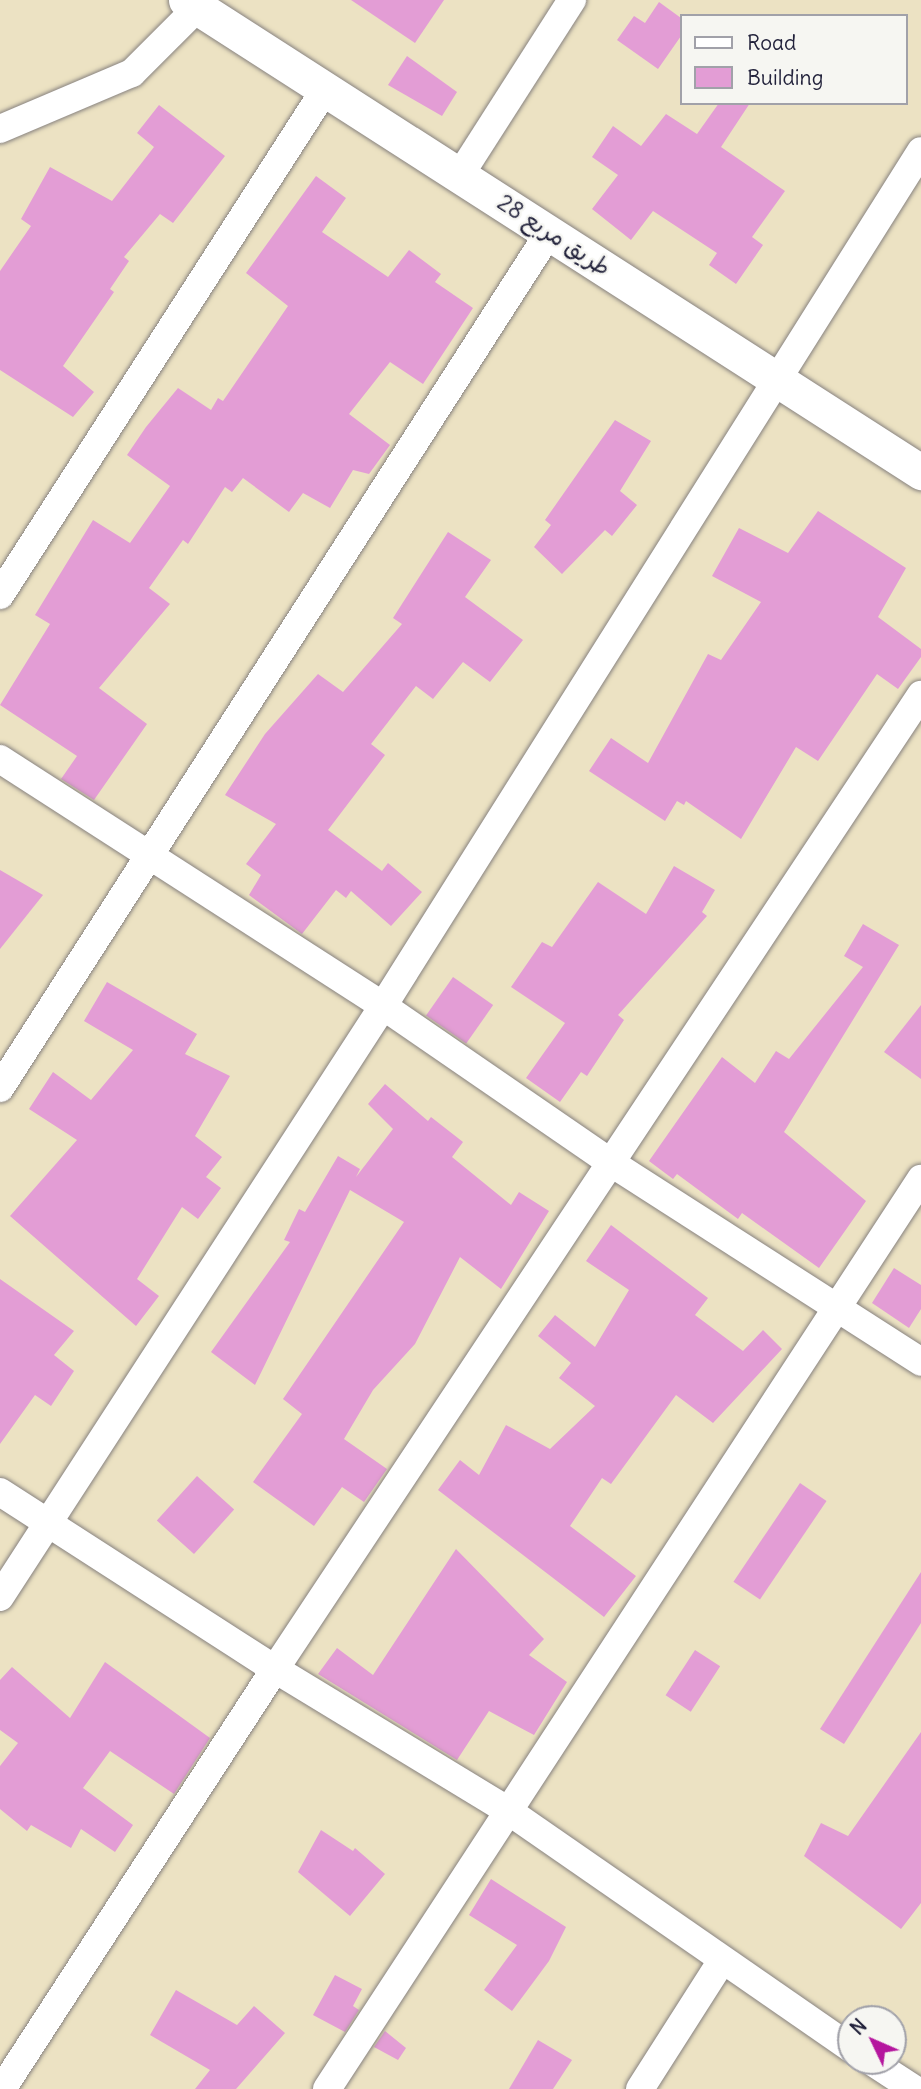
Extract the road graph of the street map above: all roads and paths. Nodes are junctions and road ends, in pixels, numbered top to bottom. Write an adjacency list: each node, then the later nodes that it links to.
1 (572, 0): 6 (street)
2 (192, 4): 3 (street, طريق مربع 28); 4 (street)
3 (326, 88): 6 (street, طريق مربع 28); 10 (street)
4 (0, 130)
5 (921, 151): 8 (street)
6 (460, 175): 7 (street, طريق مربع 28)
7 (549, 233): 8 (street, طريق مربع 28); 13 (street)
8 (778, 377): 9 (street, طريق مربع 28); 14 (street)
9 (921, 472)
10 (0, 595)
11 (921, 695): 16 (street)
12 (0, 759): 13 (street)
13 (151, 855): 14 (street); 15 (street)
14 (383, 1006): 16 (street); 21 (street)
15 (0, 1088)
16 (613, 1164): 18 (street); 23 (street)
17 (921, 1179): 18 (street)
18 (838, 1307): 19 (street); 24 (street)
19 (921, 1362)
20 (0, 1492): 21 (street)
21 (49, 1524): 22 (street); 23 (street)
22 (0, 1597)
23 (275, 1669): 24 (street); 28 (street)
24 (507, 1810): 25 (street); 29 (street)
25 (721, 1962): 26 (street); 30 (street)
26 (837, 2039)
27 (892, 2075): 31 (street)
28 (2, 2089)
29 (327, 2089)
30 (640, 2089)
31 (914, 2089)

